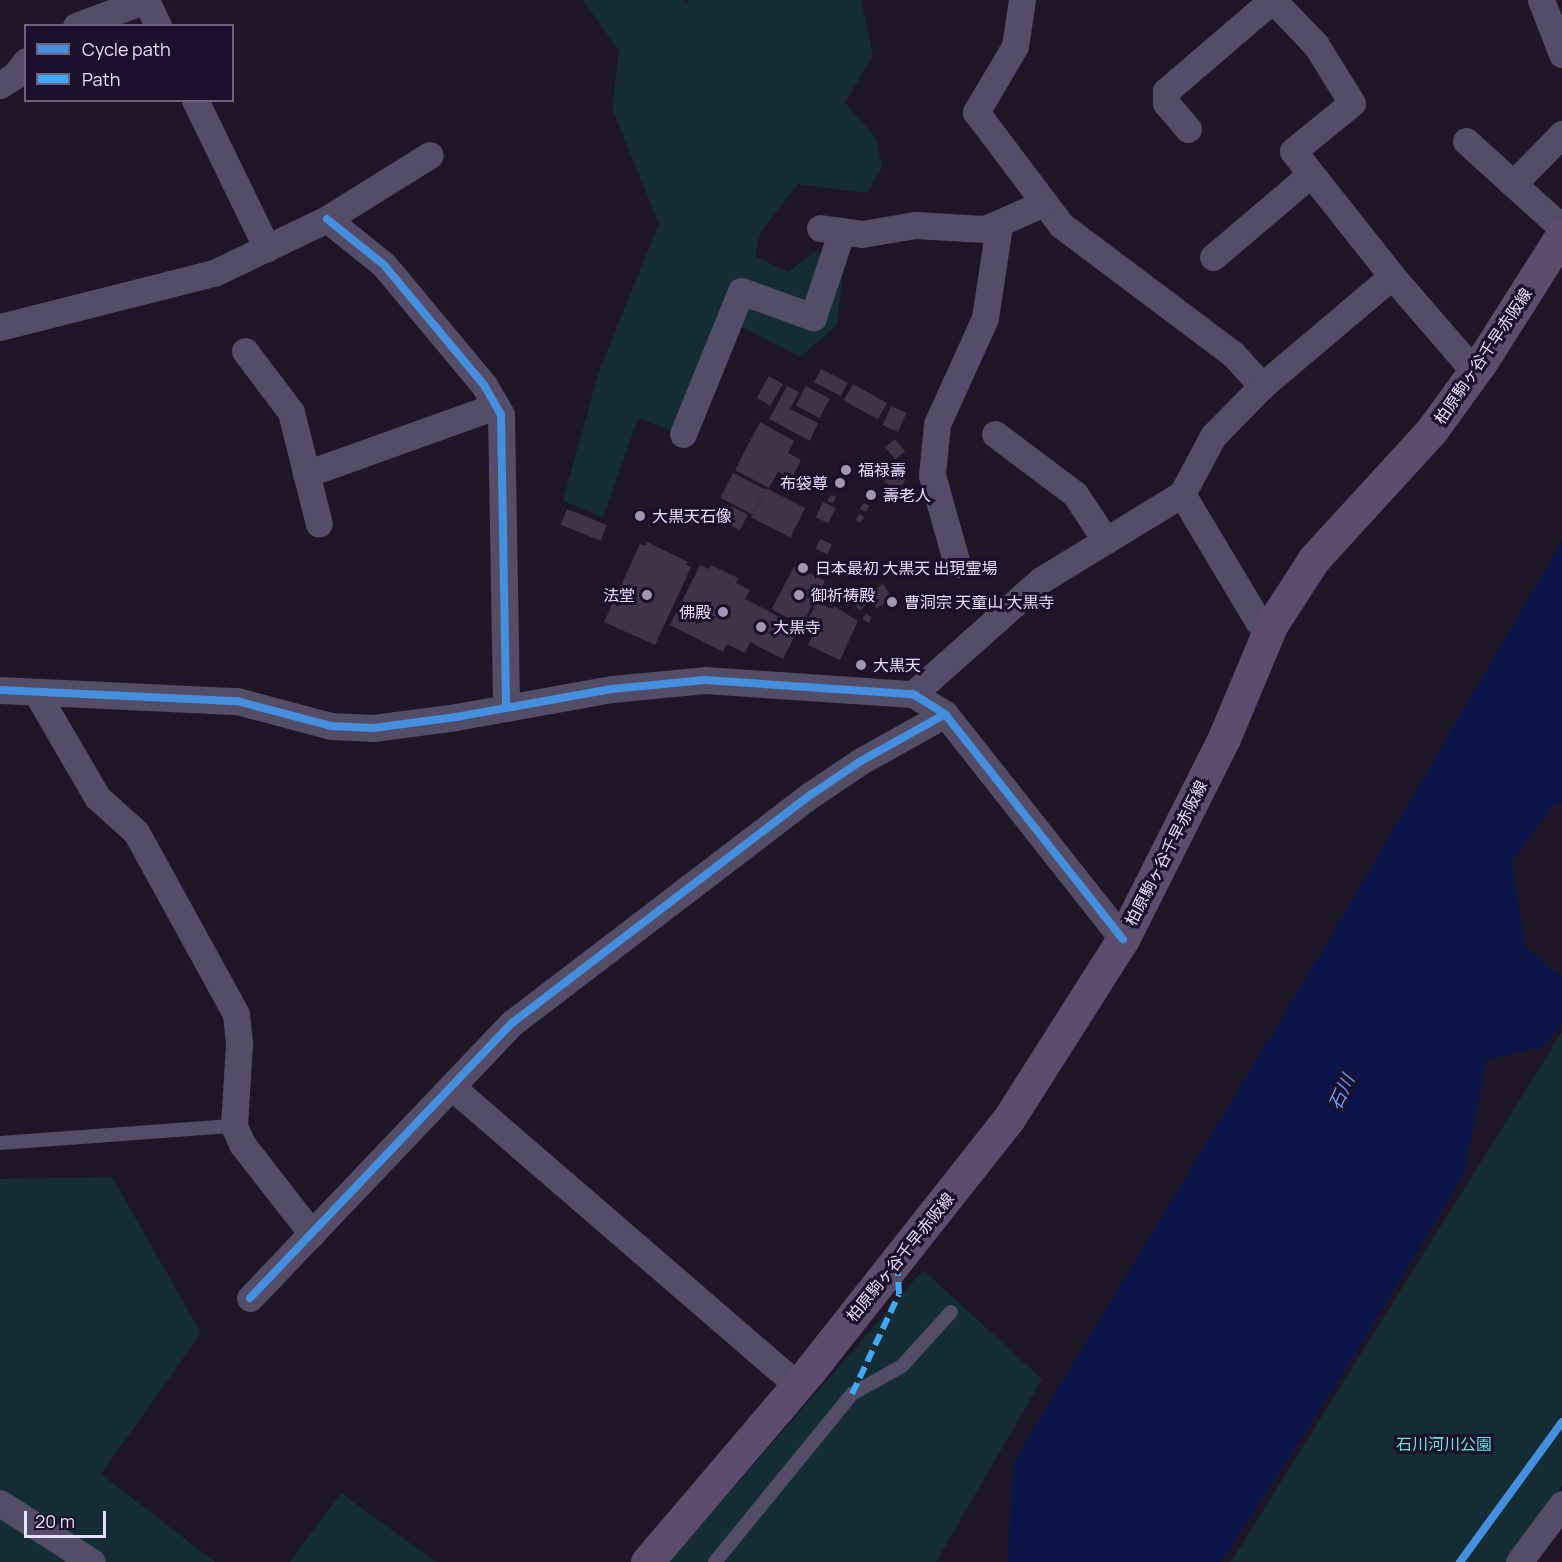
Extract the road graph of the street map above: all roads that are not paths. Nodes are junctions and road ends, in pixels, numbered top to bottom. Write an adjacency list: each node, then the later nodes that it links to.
1 (1022, 0): 16 (street)
2 (1273, 0): 10 (street); 14 (street)
3 (1541, 0): 6 (street)
4 (81, 24): 5 (street)
5 (157, 24)
6 (1562, 54)
7 (24, 64): 8 (street)
8 (0, 85)
9 (196, 102): 21 (street)
10 (1188, 129)
11 (1562, 134): 15 (street)
12 (1466, 141): 15 (street)
13 (430, 155): 17 (street)
14 (1311, 174): 22 (street); 23 (street)
15 (1513, 183): 19 (street)
16 (1044, 203): 18 (street); 27 (street)
17 (327, 219): 21 (street); 28 (street)
18 (999, 225): 29 (street); 35 (street)
19 (1562, 228)
20 (1562, 235): 26 (main road, 柏原駒ヶ谷千早赤阪線)
21 (267, 248): 24 (street)
22 (1213, 257)
23 (1392, 276): 26 (street); 27 (street)
24 (0, 327)
25 (245, 351): 31 (street)
26 (1475, 372): 36 (main road, 柏原駒ヶ谷千早赤阪線)
27 (1262, 386): 32 (street)
28 (496, 406): 31 (street); 40 (street)
29 (683, 434)
30 (995, 434): 34 (street)
31 (306, 474): 33 (street)
32 (1182, 494): 34 (street); 36 (street)
33 (319, 524)
34 (1106, 541): 39 (street)
35 (957, 564)
36 (1272, 624): 42 (main road, 柏原駒ヶ谷千早赤阪線)
37 (0, 690): 38 (street)
38 (36, 692): 40 (street); 44 (street)
39 (913, 694): 40 (street); 41 (street)
40 (506, 708)
41 (945, 714): 42 (street); 43 (street)
42 (1123, 939): 49 (main road, 柏原駒ヶ谷千早赤阪線)
43 (453, 1088): 46 (street); 49 (street)
44 (234, 1126): 45 (lane); 46 (street)
45 (0, 1143)
46 (312, 1234): 47 (street)
47 (250, 1298)
48 (951, 1311): 54 (lane)
49 (797, 1385): 53 (main road, 柏原駒ヶ谷千早赤阪線)
50 (0, 1503): 52 (street)
51 (1562, 1504): 55 (street)
52 (92, 1562)
53 (647, 1562)
54 (715, 1562)
55 (1519, 1562)

